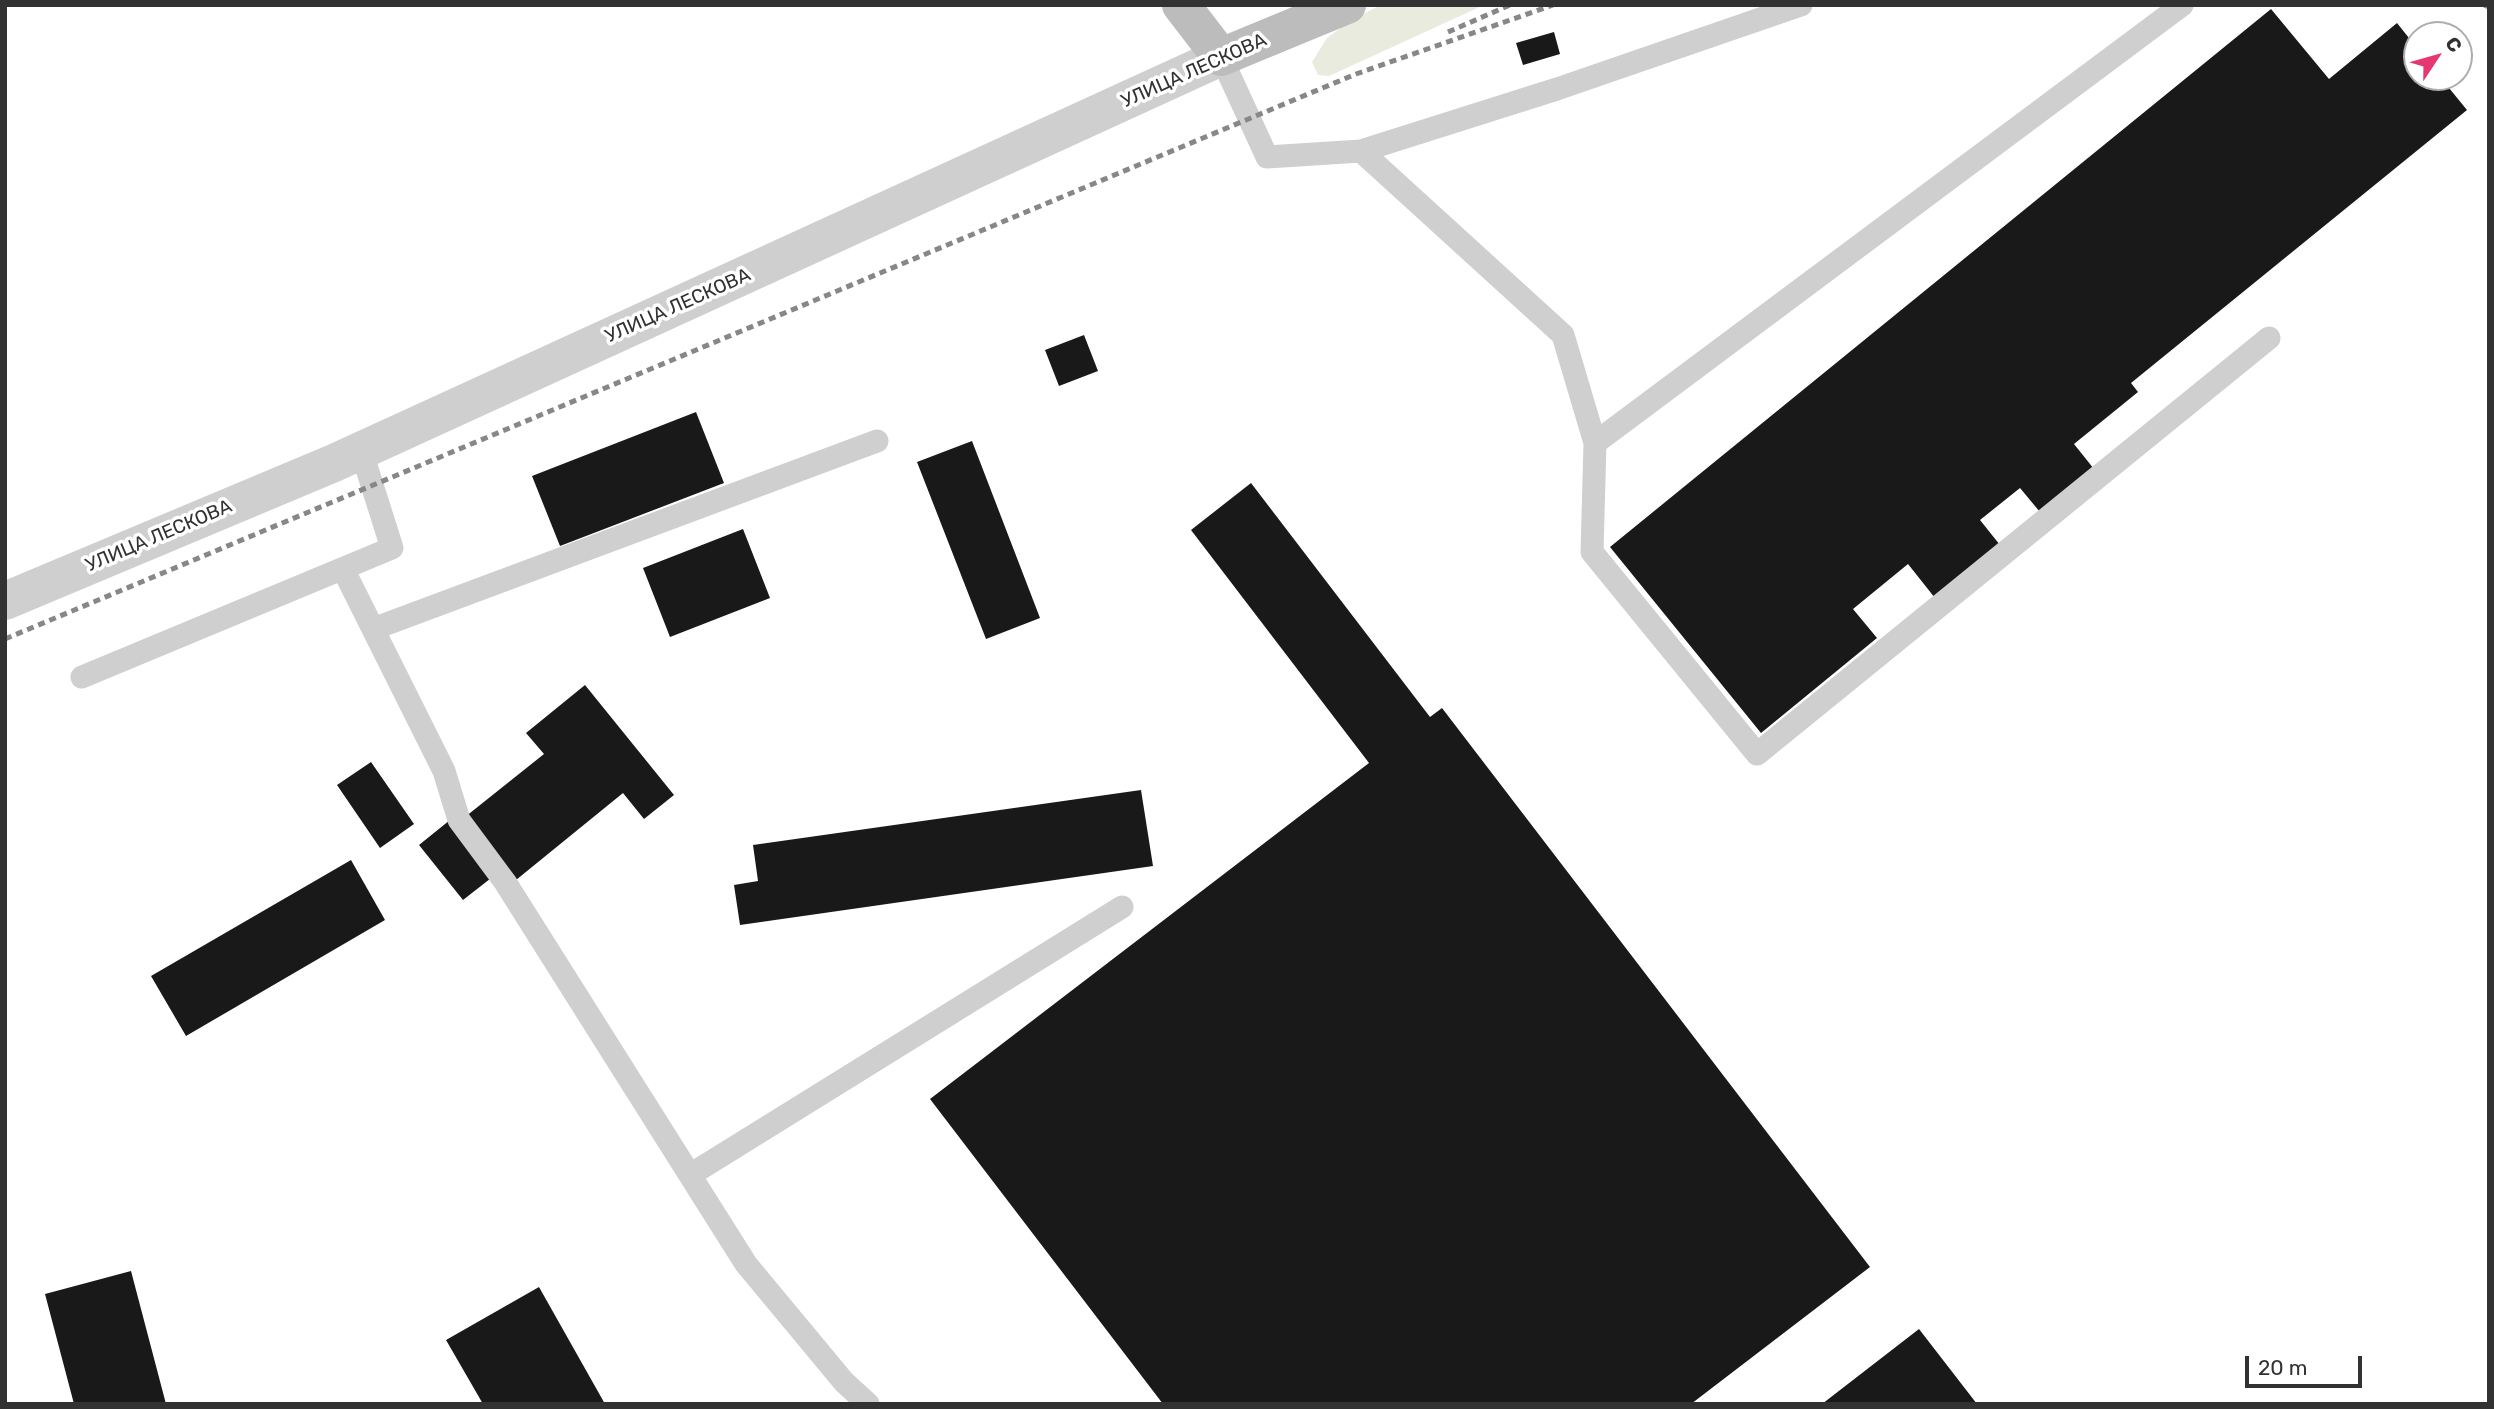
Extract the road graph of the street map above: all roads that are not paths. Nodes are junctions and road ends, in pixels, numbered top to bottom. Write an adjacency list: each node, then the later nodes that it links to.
1 (1181, 5): 5 (main road)
2 (1347, 5): 5 (main road, УЛИЦА ЛЕСКОВА)
3 (1801, 5): 6 (lane)
4 (2182, 5): 9 (lane)
5 (1221, 57): 6 (lane); 10 (street, УЛИЦА ЛЕСКОВА)
6 (1361, 151): 9 (lane)
7 (2269, 338): 9 (lane)
8 (877, 441): 13 (lane)
9 (1595, 443)
10 (361, 450): 11 (lane); 12 (street, УЛИЦА ЛЕСКОВА)
11 (343, 569): 13 (lane); 14 (lane)
12 (5, 601)
13 (373, 629): 16 (lane)
14 (82, 677)
15 (1122, 907): 16 (lane)
16 (690, 1175): 17 (lane)
17 (868, 1404)

